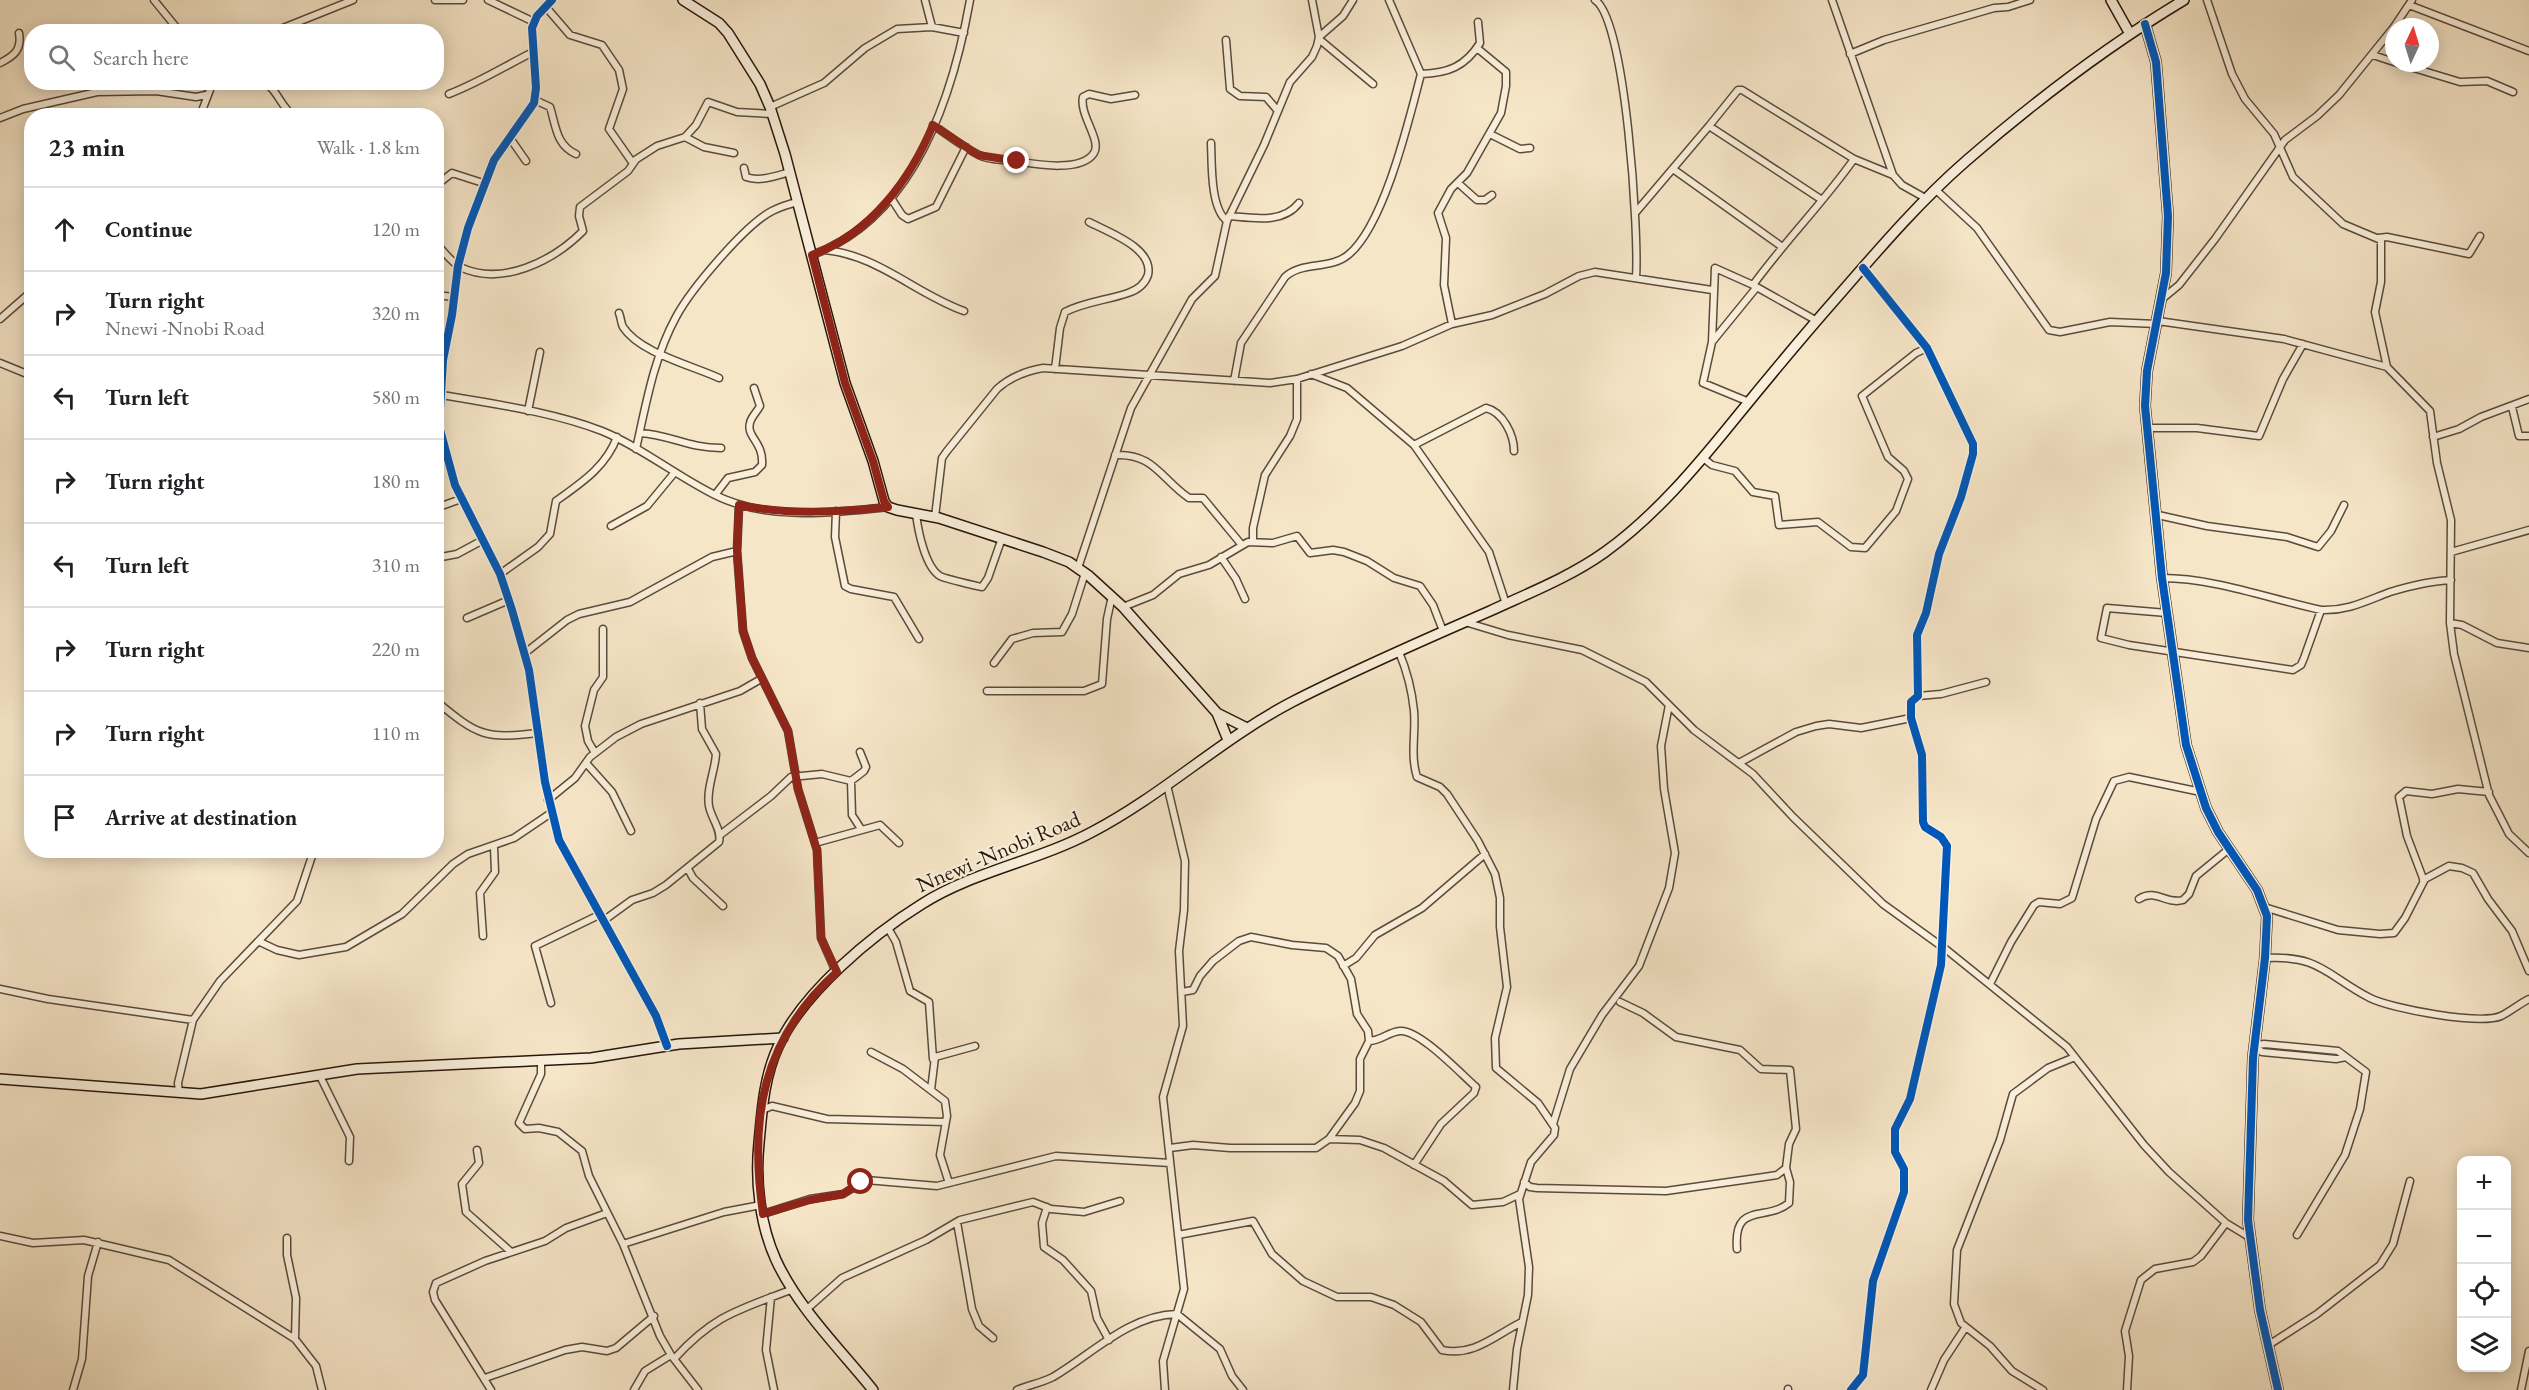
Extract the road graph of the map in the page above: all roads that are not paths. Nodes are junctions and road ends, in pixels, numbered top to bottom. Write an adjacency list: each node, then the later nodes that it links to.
1 (154, 0): 24 (street)
2 (353, 0): 25 (street)
3 (435, 0): 4 (street)
4 (463, 0)
5 (488, 0): 22 (street)
6 (552, 0): 20 (street)
7 (683, 0): 55 (main road)
8 (925, 0): 27 (street)
9 (970, 0): 29 (street)
10 (1312, 0): 31 (street)
11 (1353, 0): 31 (street)
12 (1389, 0): 42 (street)
13 (1595, 0): 86 (street)
14 (1833, 0): 37 (street)
15 (2030, 0): 37 (street)
16 (2111, 0): 30 (main road)
17 (2184, 0): 26 (main road, Nnewi -Nnobi Road)
18 (2207, 0): 64 (street)
19 (2410, 3): 21 (street); 35 (street)
20 (545, 6): 22 (street); 71 (street)
21 (2400, 18)
22 (534, 22): 36 (street)
23 (1478, 22): 34 (street)
24 (174, 24)
25 (293, 24)
26 (2145, 24): 30 (main road, Nnewi -Nnobi Road); 103 (main road)
27 (932, 27): 29 (street); 55 (street)
28 (19, 33): 40 (street)
29 (964, 33): 58 (street)
30 (2130, 34): 79 (main road, Nnewi -Nnobi Road)
31 (1319, 38): 43 (street); 56 (street)
32 (2385, 39): 38 (street)
33 (1226, 40): 56 (street)
34 (1477, 48): 42 (street); 60 (street)
35 (2529, 51)
36 (533, 52): 48 (street); 50 (street)
37 (1850, 54): 75 (street)
38 (2373, 55): 39 (street); 64 (street)
39 (2385, 59)
40 (0, 63)
41 (2426, 72): 47 (street)
42 (1421, 74): 124 (street)
43 (1373, 84)
44 (206, 90): 51 (street)
45 (210, 90): 52 (street)
46 (274, 90): 53 (street)
47 (2512, 92)
48 (449, 94)
49 (1135, 95): 65 (street)
50 (535, 100): 62 (street); 68 (street)
51 (28, 108)
52 (203, 108)
53 (284, 108)
54 (24, 109): 57 (street)
55 (771, 111): 61 (street); 74 (main road)
56 (1278, 111): 87 (street)
57 (0, 118)
58 (933, 125): 65 (street); 81 (street)
59 (1709, 126): 69 (street); 73 (street); 83 (street)
60 (1490, 134): 66 (street); 78 (street)
61 (685, 137): 67 (street); 71 (street)
62 (510, 138): 70 (street); 77 (street)
63 (1211, 142): 87 (street)
64 (2280, 146): 90 (street); 103 (street)
65 (966, 147): 81 (street)
66 (1530, 148)
67 (734, 153)
68 (576, 154)
69 (1854, 159): 75 (street); 83 (street)
70 (526, 161)
71 (635, 161): 95 (street)
72 (744, 168): 74 (street)
73 (1673, 169): 86 (street); 91 (street)
74 (790, 172): 84 (main road)
75 (1893, 175): 82 (street)
76 (444, 180): 77 (street)
77 (483, 183): 95 (street)
78 (1458, 183): 80 (street); 109 (street)
79 (1936, 190): 82 (main road, Nnewi -Nnobi Road); 108 (street)
80 (1492, 195)
81 (891, 198): 92 (street)
82 (1927, 199): 96 (main road, Nnewi -Nnobi Road)
83 (1822, 200): 91 (street)
84 (798, 202): 94 (main road); 115 (street)
85 (1299, 202): 87 (street)
86 (1636, 212): 97 (street)
87 (1228, 219): 121 (street)
88 (1089, 222): 118 (street)
89 (2480, 236): 90 (street)
90 (2378, 238): 117 (street)
91 (1781, 246): 98 (street)
92 (825, 250): 94 (street); 104 (street)
93 (444, 252): 95 (street)
94 (812, 255): 149 (main road)
95 (458, 266): 101 (street)
96 (1863, 268): 107 (main road, Nnewi -Nnobi Road); 112 (street)
97 (1636, 278): 99 (street); 109 (street)
98 (1755, 286): 99 (street); 107 (street); 110 (street)
99 (1712, 290): 110 (street)
100 (444, 295): 101 (street)
101 (454, 297): 114 (street)
102 (24, 298): 106 (street)
103 (2162, 299): 108 (main road)
104 (964, 311)
105 (619, 313): 115 (street)
106 (0, 319)
107 (1817, 321): 128 (main road, Nnewi -Nnobi Road)
108 (2157, 322): 111 (street); 131 (main road)
109 (1452, 324): 120 (street)
110 (1712, 342): 128 (street)
111 (2303, 344): 117 (street); 131 (street)
112 (1927, 348): 142 (street); 189 (street)
113 (540, 352): 130 (street)
114 (444, 354)
115 (660, 356): 122 (street); 132 (street)
116 (0, 363): 119 (street)
117 (2387, 367): 135 (street)
118 (1055, 369): 121 (street); 153 (street)
119 (24, 373)
120 (1310, 374): 123 (street); 136 (street)
121 (1148, 376): 124 (street); 141 (street)
122 (719, 378)
123 (1297, 379): 124 (street); 158 (street)
124 (1234, 381)
125 (754, 388): 144 (street)
126 (444, 395): 130 (street)
127 (2529, 399): 129 (street)
128 (1749, 402): 142 (main road, Nnewi -Nnobi Road)
129 (2512, 407): 133 (street); 135 (street)
130 (528, 411): 134 (street)
131 (2148, 428): 152 (main road)
132 (640, 433): 138 (street); 139 (street)
133 (2529, 436)
134 (617, 437): 139 (street); 165 (street)
135 (2433, 437): 161 (street)
136 (1414, 445): 140 (street); 171 (street)
137 (444, 448): 145 (street)
138 (721, 448)
139 (636, 449): 143 (street)
140 (1514, 451)
141 (1115, 455): 159 (street); 164 (street)
142 (1703, 458): 171 (main road, Nnewi -Nnobi Road)
143 (675, 472): 144 (street); 154 (street)
144 (715, 495): 147 (street)
145 (461, 500): 146 (street); 157 (street)
146 (444, 505)
147 (739, 505): 150 (street); 160 (street)
148 (2344, 505): 152 (street)
149 (888, 507): 150 (street); 151 (main road)
150 (836, 511): 180 (street)
151 (916, 514): 153 (main road); 156 (street)
152 (2158, 515): 166 (main road)
153 (935, 517): 156 (main road)
154 (611, 526)
155 (2529, 530): 161 (street)
156 (1002, 538): 164 (main road)
157 (483, 540): 162 (street); 165 (street)
158 (1253, 542): 159 (street); 179 (street)
159 (1241, 544): 163 (street)
160 (737, 551): 184 (street); 186 (street)
161 (2451, 552): 167 (street)
162 (444, 556)
163 (1221, 557): 169 (street); 172 (street)
164 (1081, 571): 168 (main road); 185 (street)
165 (500, 574): 170 (street)
166 (2162, 578): 173 (street); 174 (main road)
167 (2451, 580): 173 (street); 177 (street)
168 (1112, 596): 172 (main road); 188 (street)
169 (1245, 599)
170 (509, 600): 175 (street); 184 (street)
171 (1506, 604): 176 (main road, Nnewi -Nnobi Road)
172 (1123, 607): 193 (main road)
173 (2321, 610): 182 (street)
174 (2166, 613): 182 (main road); 182 (street)
175 (467, 618)
176 (1464, 622): 179 (main road, Nnewi -Nnobi Road); 191 (street)
177 (2450, 623): 181 (street); 206 (street)
178 (603, 629): 199 (street)
179 (1443, 631): 183 (main road, Nnewi -Nnobi Road)
180 (919, 639)
181 (2529, 648)
182 (2171, 650): 205 (main road)
183 (1399, 652): 195 (main road, Nnewi -Nnobi Road); 218 (street)
184 (525, 653): 196 (street)
185 (994, 663)
186 (761, 679): 190 (street); 202 (street)
187 (1986, 682): 189 (street)
188 (987, 691)
189 (1918, 696): 194 (street)
190 (700, 703): 199 (street); 213 (street)
191 (1669, 705): 201 (street); 257 (street)
192 (444, 707): 196 (street)
193 (1217, 714): 195 (main road); 197 (main road)
194 (1911, 718): 201 (street); 230 (street)
195 (1247, 728): 197 (main road, Nnewi -Nnobi Road)
196 (537, 734): 207 (street)
197 (1228, 740): 204 (main road, Nnewi -Nnobi Road)
198 (860, 752): 203 (street)
199 (595, 753): 200 (street)
200 (586, 763): 207 (street); 212 (street)
201 (1739, 763): 230 (street)
202 (795, 776): 203 (street); 213 (street); 214 (street)
203 (851, 781): 211 (street)
204 (1167, 785): 227 (main road, Nnewi -Nnobi Road); 237 (street)
205 (2200, 792): 217 (main road); 235 (street)
206 (2489, 792): 219 (street); 222 (street)
207 (548, 800): 208 (street)
208 (551, 813): 209 (street); 210 (street)
209 (555, 826): 210 (street); 226 (street)
210 (533, 827): 216 (street)
211 (861, 829): 214 (street); 215 (street)
212 (631, 831)
213 (720, 835): 221 (street)
214 (815, 843): 234 (street)
215 (899, 843)
216 (494, 847): 228 (street); 229 (street)
217 (2229, 849): 223 (street); 225 (main road)
218 (1485, 854): 232 (street); 257 (street)
219 (2529, 854)
220 (311, 858): 229 (street)
221 (688, 869): 224 (street); 226 (street)
222 (2423, 880): 225 (street); 233 (street)
223 (2139, 899)
224 (723, 906)
225 (2264, 907): 231 (main road)
226 (601, 918): 240 (street); 244 (street)
227 (888, 928): 234 (main road, Nnewi -Nnobi Road); 249 (street)
228 (483, 936)
229 (260, 942): 241 (street)
230 (1942, 946): 235 (street); 311 (street)
231 (2265, 958): 238 (street); 246 (main road)
232 (1343, 966): 237 (street); 243 (street)
233 (2529, 971)
234 (837, 972): 242 (main road, Nnewi -Nnobi Road)
235 (1990, 984): 248 (street)
236 (0, 989): 241 (street)
237 (1182, 992): 259 (street)
238 (2529, 999)
239 (1620, 1002): 264 (street)
240 (551, 1003)
241 (193, 1020): 254 (street)
242 (783, 1038): 244 (main road); 255 (main road, Nnewi -Nnobi Road)
243 (1369, 1041): 258 (street); 263 (street)
244 (667, 1046): 250 (main road)
245 (975, 1046): 249 (street)
246 (2254, 1046): 275 (street); 278 (main road)
247 (871, 1052): 253 (street)
248 (2075, 1057): 274 (street); 290 (street)
249 (933, 1059): 253 (street)
250 (540, 1061): 251 (main road); 272 (street)
251 (319, 1074): 254 (main road); 261 (street)
252 (0, 1079): 254 (main road)
253 (931, 1090): 256 (street)
254 (179, 1094)
255 (762, 1110): 256 (street); 271 (main road, Nnewi -Nnobi Road)
256 (946, 1122): 267 (street)
257 (1553, 1124): 266 (street)
258 (1329, 1139): 259 (street); 263 (street)
259 (1170, 1148): 262 (street)
260 (477, 1150): 283 (street)
261 (349, 1161)
262 (1170, 1163): 267 (street); 276 (street)
263 (1414, 1165): 268 (street)
264 (1786, 1168): 266 (street); 282 (street)
265 (2409, 1181): 294 (street)
266 (1524, 1182): 268 (street)
267 (949, 1184): 271 (street)
268 (1520, 1194): 289 (street)
269 (1120, 1201): 270 (street)
270 (1047, 1207): 273 (street); 293 (street)
271 (762, 1210): 281 (street); 284 (main road, Nnewi -Nnobi Road)
272 (608, 1213): 281 (street); 283 (street)
273 (957, 1222): 286 (street); 291 (street)
274 (2226, 1223): 278 (street); 314 (street)
275 (2297, 1234)
276 (1178, 1235): 287 (street); 289 (street)
277 (0, 1236): 280 (street)
278 (2249, 1237): 294 (main road)
279 (287, 1238): 292 (street)
280 (98, 1242): 292 (street); 299 (street)
281 (623, 1244): 288 (street)
282 (1737, 1249)
283 (510, 1251): 297 (street)
284 (793, 1289): 285 (street); 286 (main road, Nnewi -Nnobi Road)
285 (771, 1297): 296 (street); 304 (street)
286 (807, 1309): 305 (main road, Nnewi -Nnobi Road)
287 (1177, 1314): 293 (street); 308 (street); 309 (street)
288 (654, 1316): 296 (street); 297 (street)
289 (1522, 1322): 310 (street)
290 (1965, 1328): 312 (street); 313 (street)
291 (993, 1338)
292 (296, 1339): 300 (street)
293 (1109, 1340): 298 (street)
294 (2267, 1347): 315 (main road)
295 (2529, 1351): 316 (street)
296 (673, 1357): 302 (street); 303 (street)
297 (485, 1378): 301 (street)
298 (1038, 1383): 306 (street); 307 (street)
299 (73, 1390)
300 (322, 1390)
301 (491, 1390)
302 (634, 1390)
303 (698, 1390)
304 (774, 1390)
305 (873, 1390)
306 (1017, 1390)
307 (1043, 1390)
308 (1165, 1390)
309 (1243, 1390)
310 (1513, 1390)
311 (1851, 1390)
312 (1931, 1390)
313 (2043, 1390)
314 (2127, 1390)
315 (2278, 1390)
316 (2521, 1390)

